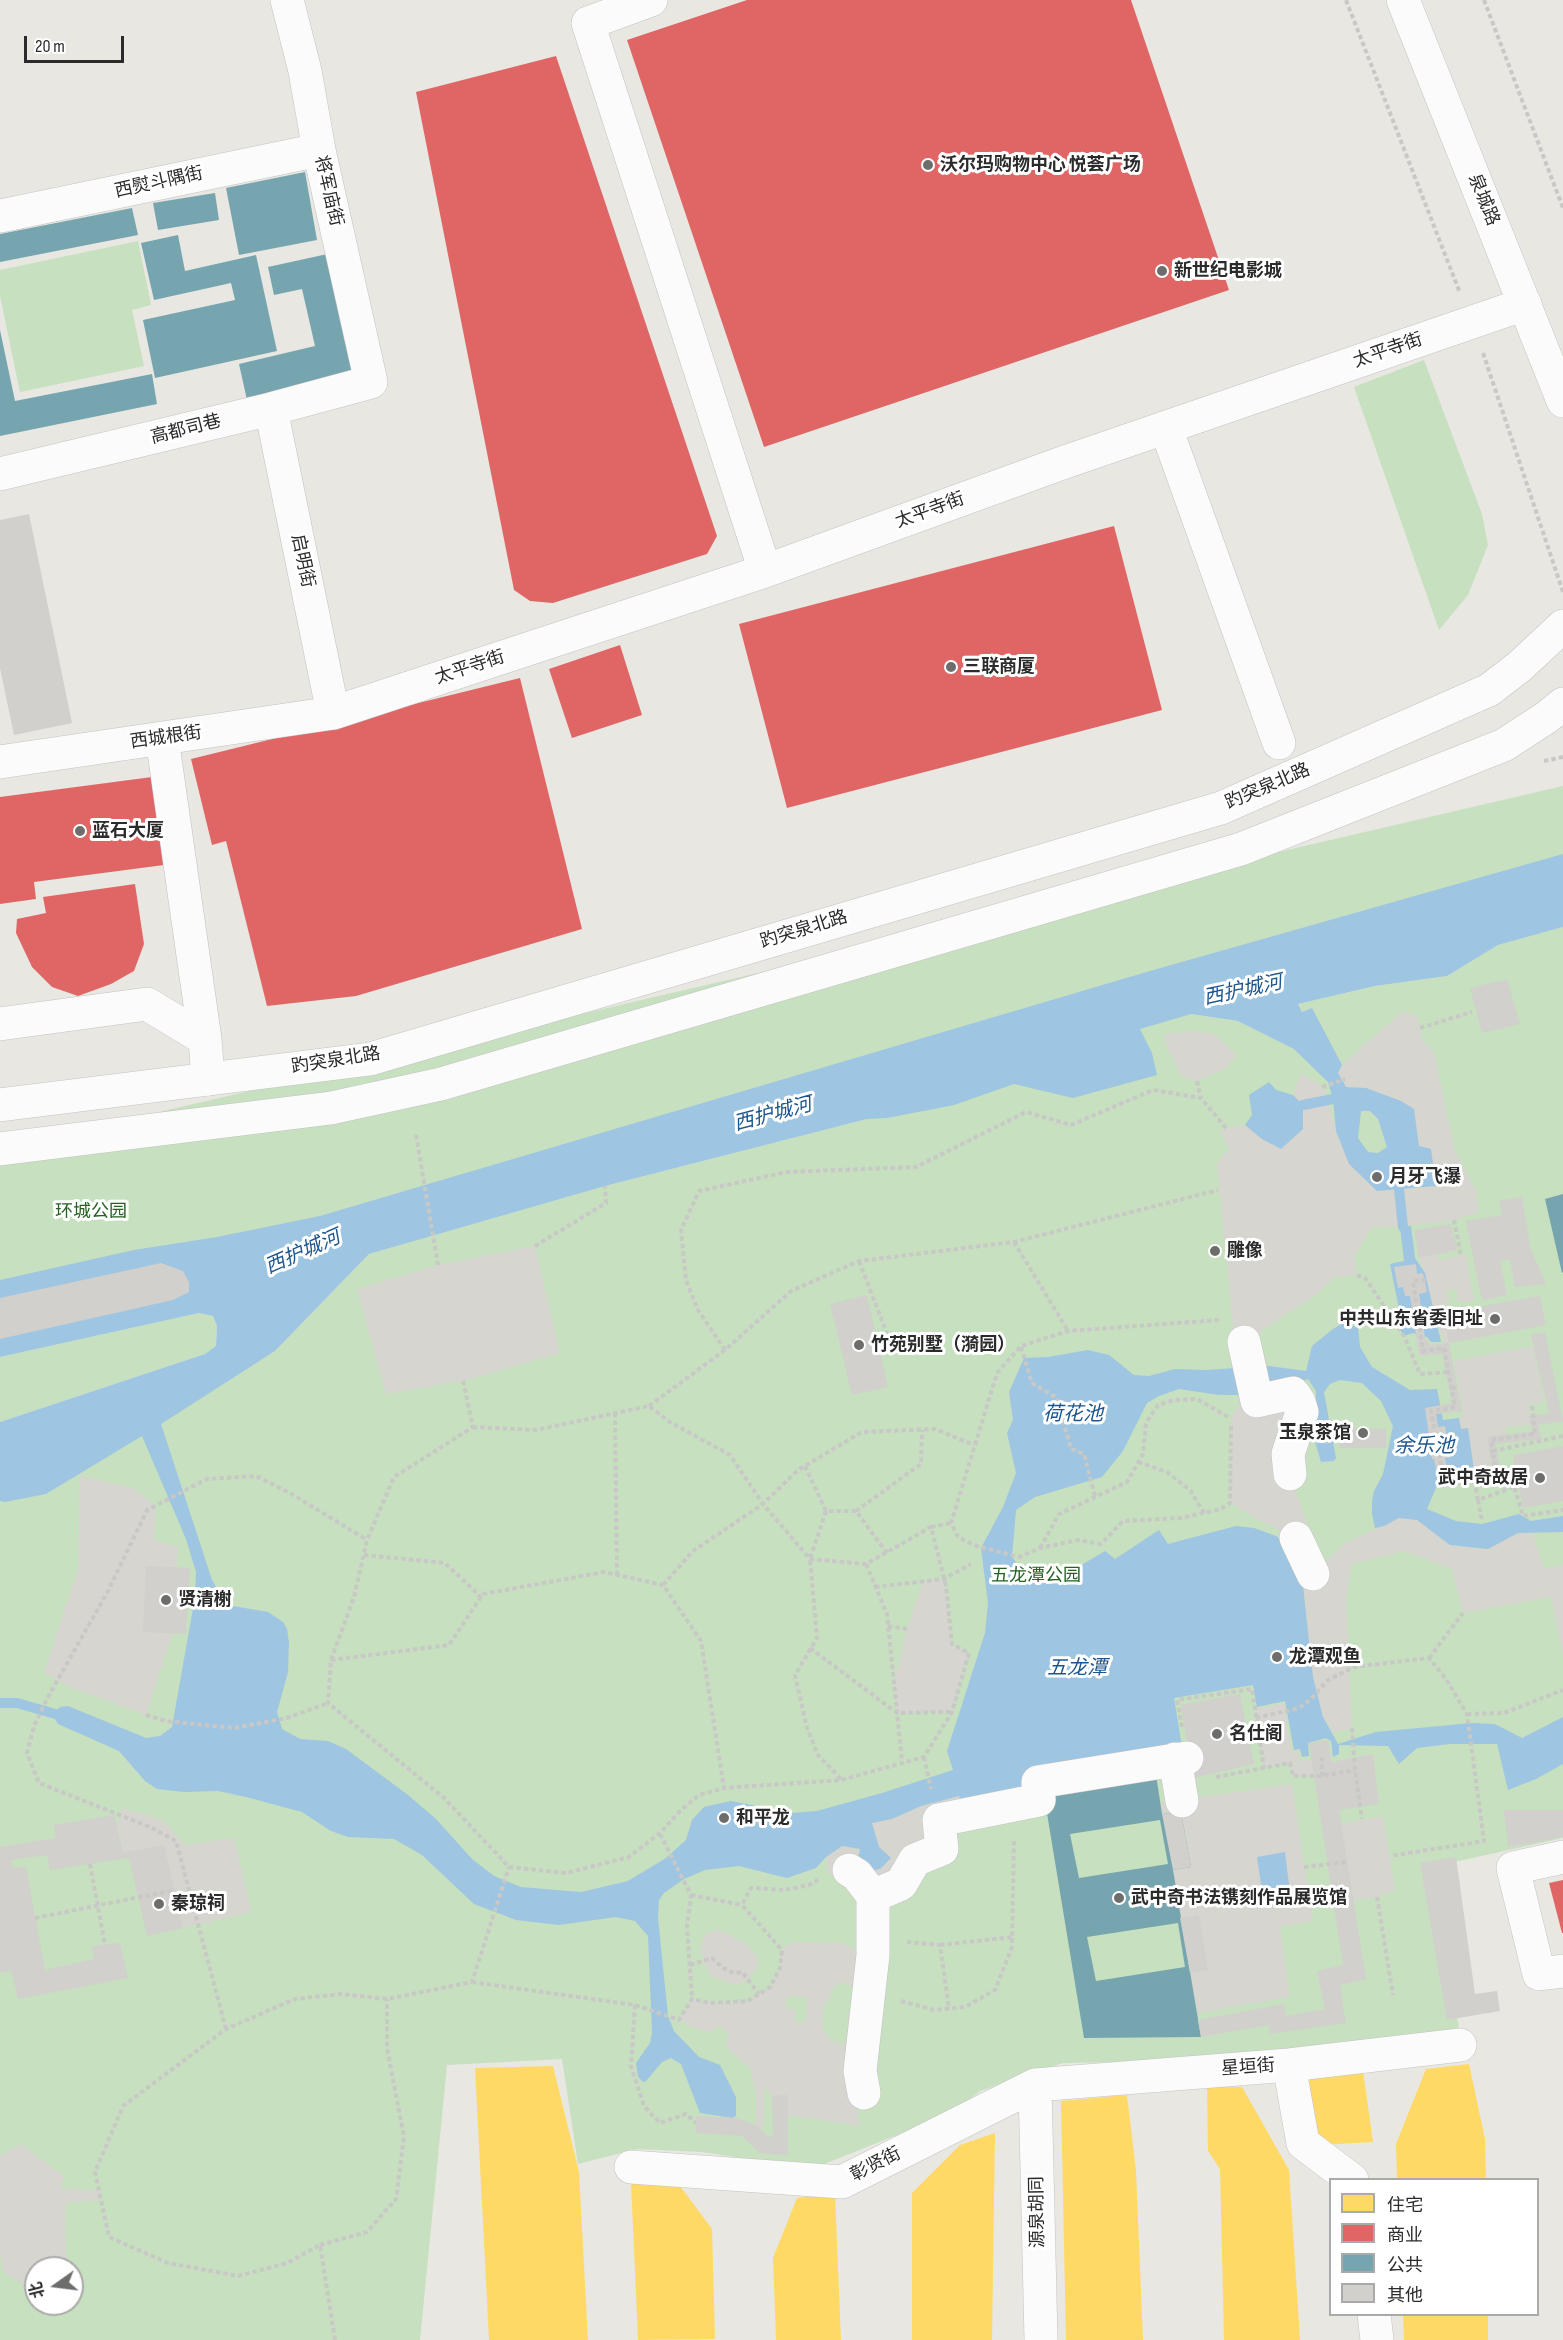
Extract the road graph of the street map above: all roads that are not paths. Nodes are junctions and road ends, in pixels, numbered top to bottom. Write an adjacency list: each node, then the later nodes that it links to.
1 (287, 0): 4 (street, 将军庙街)
2 (651, 0): 12 (street)
3 (1403, 0): 6 (street, 泉城路)
4 (319, 150): 5 (street, 西熨斗隅街); 7 (street, 将军庙街)
5 (0, 216)
6 (1525, 304): 8 (street, 泉城路); 10 (street, 太平寺街)
7 (371, 382): 9 (street, 高都司巷)
8 (1563, 401)
9 (271, 409): 11 (street, 高都司巷); 15 (street, 启明街)
10 (1166, 428): 12 (street, 太平寺街); 17 (street)
11 (0, 474)
12 (765, 571): 15 (street, 太平寺街)
13 (1563, 626): 21 (street, 趵突泉北路)
14 (1563, 704): 23 (street)
15 (333, 713): 16 (street, 西城根街)
16 (162, 738): 18 (street, 西城根街); 20 (street)
17 (1279, 743)
18 (0, 762)
19 (0, 1024): 20 (street)
20 (205, 1040): 21 (street)
21 (208, 1079): 22 (street, 趵突泉北路)
22 (0, 1105)
23 (0, 1149)
24 (1246, 1352): 25 (street)
25 (1290, 1474)
26 (1296, 1538): 27 (street)
27 (1312, 1574)
28 (1182, 1801): 31 (street)
29 (1563, 1857): 32 (street)
30 (849, 1870): 31 (street)
31 (873, 1896): 36 (street)
32 (1563, 1971)
33 (1460, 2045): 34 (street, 星垣街)
34 (1289, 2065): 35 (street, 星垣街); 38 (street)
35 (1035, 2085): 37 (street, 彰贤街); 40 (street, 源泉胡同)
36 (864, 2093)
37 (631, 2167)
38 (1349, 2178)
39 (1374, 2316): 41 (street)
40 (1041, 2340)
41 (1377, 2340)

